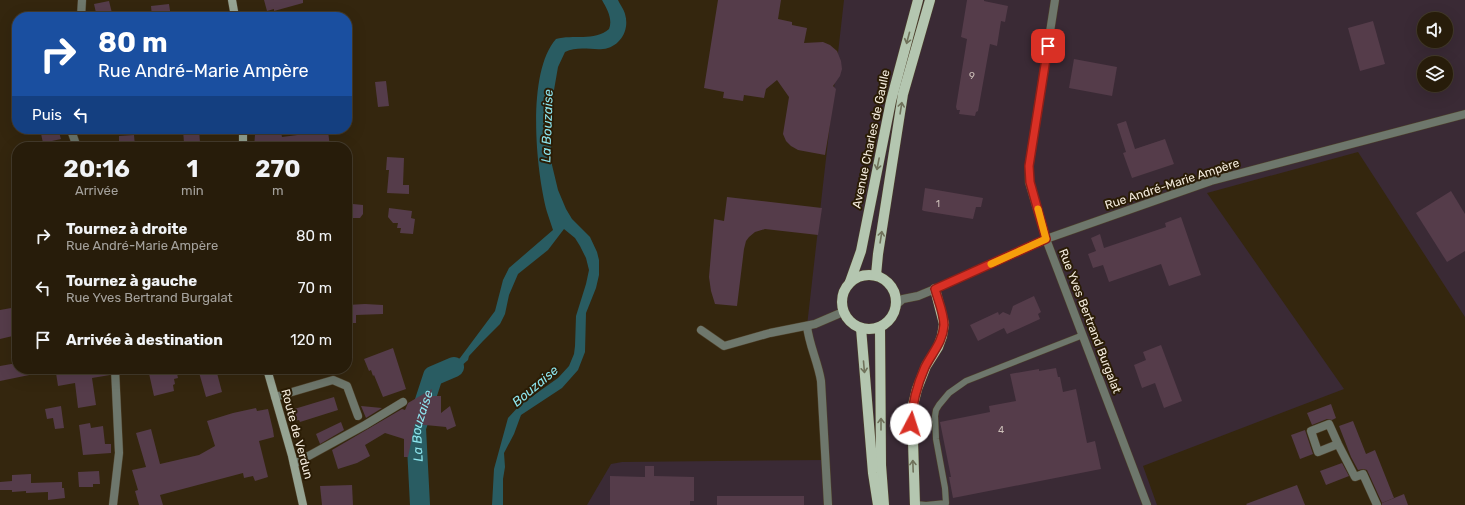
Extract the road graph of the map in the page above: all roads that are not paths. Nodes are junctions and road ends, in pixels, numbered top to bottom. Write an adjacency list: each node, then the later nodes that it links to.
1 (82, 0): 6 (street)
2 (232, 0): 7 (main road)
3 (918, 0): 11 (main road, Avenue Charles de Gaulle, one-way to 11)
4 (930, 0): 10 (main road, Avenue Charles de Gaulle, one-way to 4)
5 (1055, 0): 9 (street, Rue Yves Bertrand Burgalat)
6 (81, 12)
7 (234, 12)
8 (1465, 114): 9 (street, Rue André-Marie Ampère)
9 (1046, 239): 12 (street, Rue André-Marie Ampère); 19 (street, Rue Yves Bertrand Burgalat)
10 (876, 275): 11 (main road); 13 (main road)
11 (850, 282): 14 (main road, Avenue Charles de Gaulle)
12 (935, 289): 13 (street, Rue André-Marie Ampère); 32 (main road, one-way to 12)
13 (896, 305): 16 (main road)
14 (843, 312): 15 (street); 17 (main road)
15 (807, 326): 18 (street); 29 (street)
16 (880, 327): 17 (main road); 31 (main road, one-way to 16)
17 (861, 328): 30 (main road, one-way to 30)
18 (700, 330)
19 (1082, 335): 32 (lane); 33 (street, Rue Yves Bertrand Burgalat)
20 (115, 374): 27 (street)
21 (268, 374): 22 (main road, Route de Verdun)
22 (275, 397): 24 (street); 26 (main road, Route de Verdun)
23 (403, 402): 26 (street)
24 (358, 416)
25 (1338, 444): 34 (street)
26 (294, 464): 28 (main road, Route de Verdun)
27 (113, 505)
28 (303, 505)
29 (828, 505)
30 (878, 505)
31 (884, 505)
32 (915, 505)
33 (1147, 505)
34 (1377, 505)

